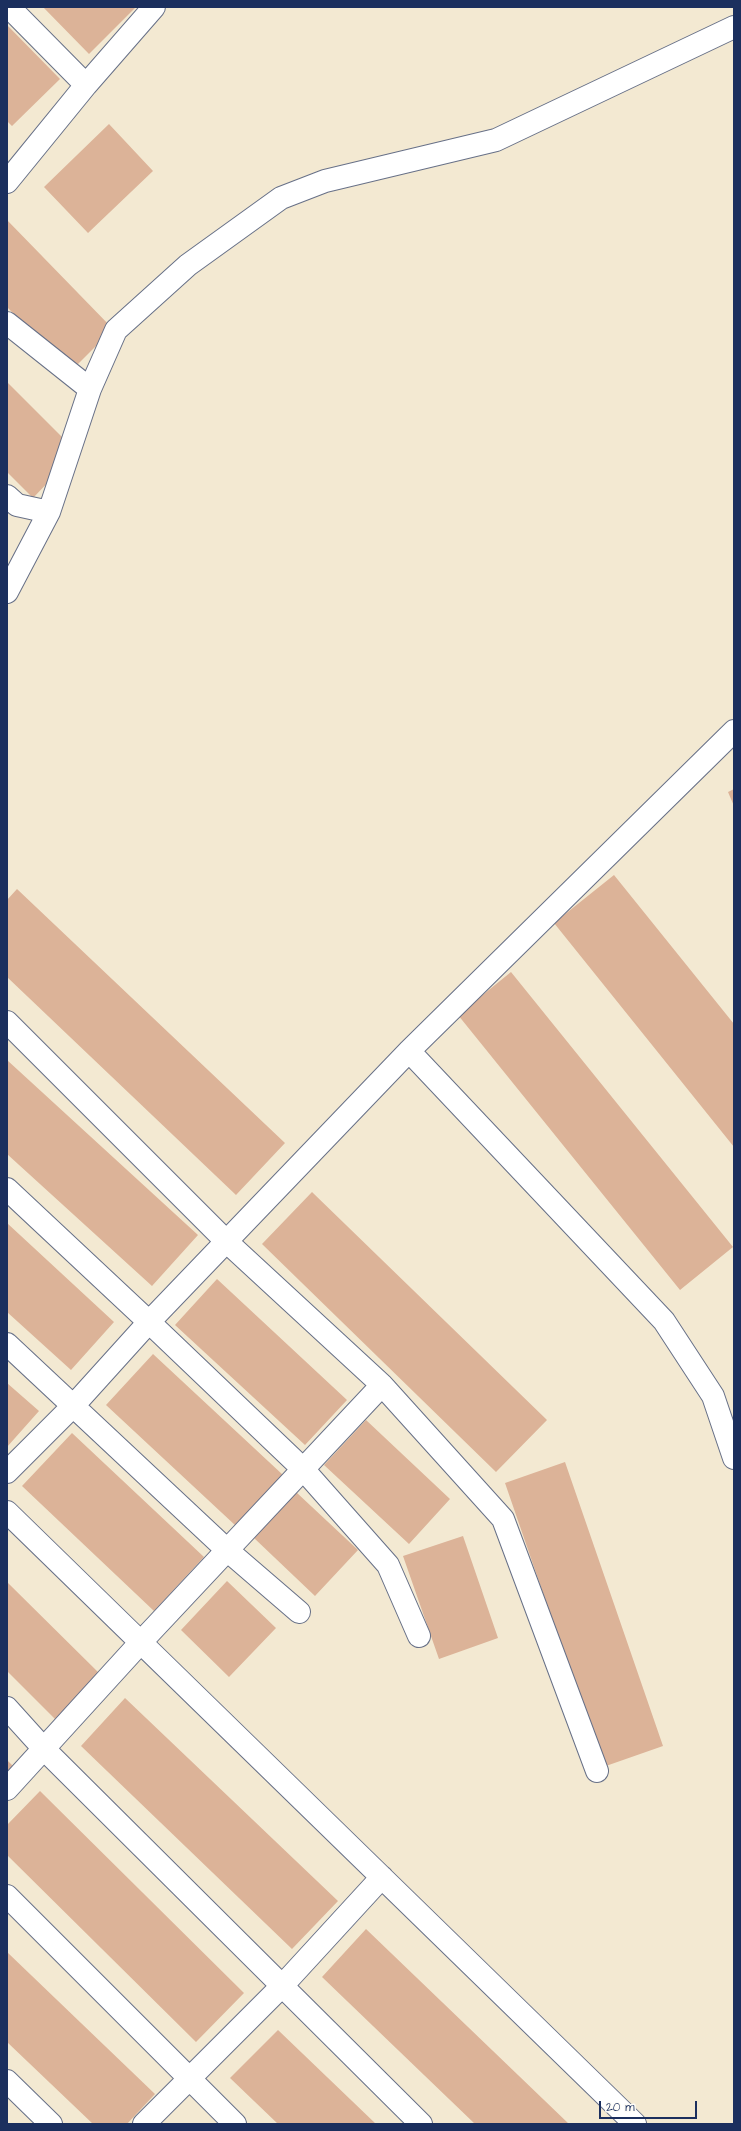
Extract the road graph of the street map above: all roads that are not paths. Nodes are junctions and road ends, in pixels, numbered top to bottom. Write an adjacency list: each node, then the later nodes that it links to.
1 (9, 7): 4 (street)
2 (154, 7): 4 (street)
3 (734, 27): 7 (street)
4 (86, 85): 5 (street)
5 (8, 178)
6 (7, 323): 7 (street)
7 (90, 389): 9 (street)
8 (7, 496): 9 (street)
9 (49, 512): 10 (street)
10 (7, 592)
11 (734, 731): 13 (street)
12 (7, 1022): 15 (street)
13 (409, 1051): 15 (street); 20 (street)
14 (7, 1189): 16 (street)
15 (227, 1242): 16 (street); 18 (street)
16 (149, 1322): 19 (street); 21 (street)
17 (7, 1344): 19 (street)
18 (382, 1384): 21 (street); 30 (street)
19 (74, 1405): 22 (street); 24 (street)
20 (734, 1458)
21 (303, 1469): 24 (street); 26 (street)
22 (7, 1472)
23 (7, 1512): 27 (street)
24 (227, 1550): 25 (street); 27 (street)
25 (299, 1612)
26 (419, 1636)
27 (141, 1642): 29 (street); 32 (street)
28 (7, 1708): 29 (street)
29 (44, 1749): 31 (street); 34 (street)
30 (597, 1771)
31 (7, 1789)
32 (382, 1878): 34 (street); 41 (street)
33 (7, 1896): 35 (street)
34 (282, 1986): 35 (street); 40 (street)
35 (190, 2079): 38 (street); 39 (street)
36 (7, 2081): 37 (street)
37 (51, 2124)
38 (144, 2124)
39 (236, 2124)
40 (421, 2124)
41 (635, 2124)

